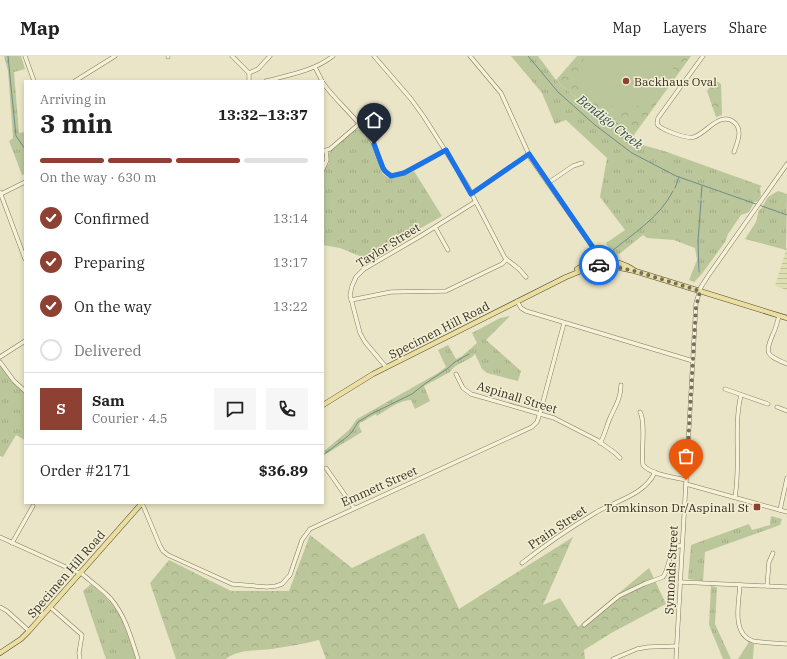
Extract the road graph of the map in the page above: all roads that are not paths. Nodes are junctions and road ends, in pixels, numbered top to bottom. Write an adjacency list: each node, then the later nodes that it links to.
1 (25, 56): 11 (street)
2 (116, 56): 12 (street)
3 (232, 56): 10 (street)
4 (270, 56): 10 (street)
5 (333, 56): 9 (street)
6 (374, 56): 18 (street)
7 (470, 56): 21 (street)
8 (703, 56): 20 (street)
9 (315, 68): 14 (street); 15 (street)
10 (249, 73): 13 (street)
11 (34, 80)
12 (78, 80)
13 (249, 80)
14 (270, 80)
15 (322, 80)
16 (324, 83): 17 (street)
17 (359, 124): 18 (street); 19 (street)
18 (446, 150): 28 (street)
19 (325, 151): 24 (street)
20 (734, 152)
21 (529, 154): 26 (street); 28 (street)
22 (582, 163): 26 (street)
23 (787, 164): 36 (street, Symonds Street)
24 (324, 168)
25 (24, 182): 27 (street)
26 (548, 183): 34 (street)
27 (0, 193): 32 (street)
28 (471, 194): 29 (street)
29 (475, 202): 30 (street, Taylor Street); 33 (street)
30 (435, 227): 31 (street); 37 (street, Taylor Street)
31 (448, 250)
32 (24, 256)
33 (506, 260): 35 (street); 37 (street)
34 (598, 263): 36 (main road); 38 (main road, Specimen Hill Road)
35 (526, 277)
36 (700, 291): 39 (main road); 44 (street, Symonds Street)
37 (351, 300): 47 (street, Taylor Street)
38 (517, 301): 41 (street); 47 (main road, Specimen Hill Road)
39 (779, 316): 40 (main road); 46 (street)
40 (787, 318)
41 (564, 323): 44 (street); 58 (street, Emmett Street)
42 (24, 342): 43 (street)
43 (0, 357)
44 (693, 361): 64 (street, Symonds Street)
45 (0, 362): 51 (street)
46 (787, 364)
47 (386, 367): 53 (main road, Specimen Hill Road)
48 (456, 374): 58 (street, Aspinall Street)
49 (621, 385): 59 (street)
50 (725, 389): 52 (street)
51 (24, 390)
52 (742, 395): 54 (street); 65 (street)
53 (324, 404)
54 (768, 404)
55 (777, 407): 56 (street)
56 (787, 411)
57 (640, 412): 62 (street)
58 (540, 413): 59 (street, Aspinall Street); 69 (street, Emmett Street)
59 (600, 443): 60 (street, Aspinall Street)
60 (620, 458)
61 (326, 468): 69 (street)
62 (655, 472): 64 (street); 76 (street, Prain Street)
63 (787, 478): 70 (street)
64 (686, 482): 65 (street); 74 (street, Symonds Street)
65 (735, 498): 70 (street)
66 (141, 504): 77 (main road, Specimen Hill Road)
67 (142, 504): 69 (street, Emmett Street)
68 (33, 506): 73 (street)
69 (354, 508)
70 (780, 510): 71 (street)
71 (787, 512)
72 (0, 537): 73 (street)
73 (12, 543): 77 (street)
74 (682, 545): 78 (street, Symonds Street); 84 (street)
75 (773, 553): 80 (street)
76 (522, 563)
77 (80, 573): 82 (main road, Specimen Hill Road); 90 (street)
78 (680, 582): 79 (street); 87 (street, Symonds Street)
79 (740, 586): 80 (street); 86 (street)
80 (767, 586): 81 (street)
81 (787, 587)
82 (50, 607): 85 (main road, Specimen Hill Road); 89 (street)
83 (0, 608): 85 (street)
84 (584, 625)
85 (29, 631): 88 (main road, Specimen Hill Road)
86 (787, 644)
87 (677, 646): 91 (street); 92 (street, Symonds Street)
88 (0, 653)
89 (80, 659)
90 (138, 659)
91 (613, 659)
92 (676, 659)

